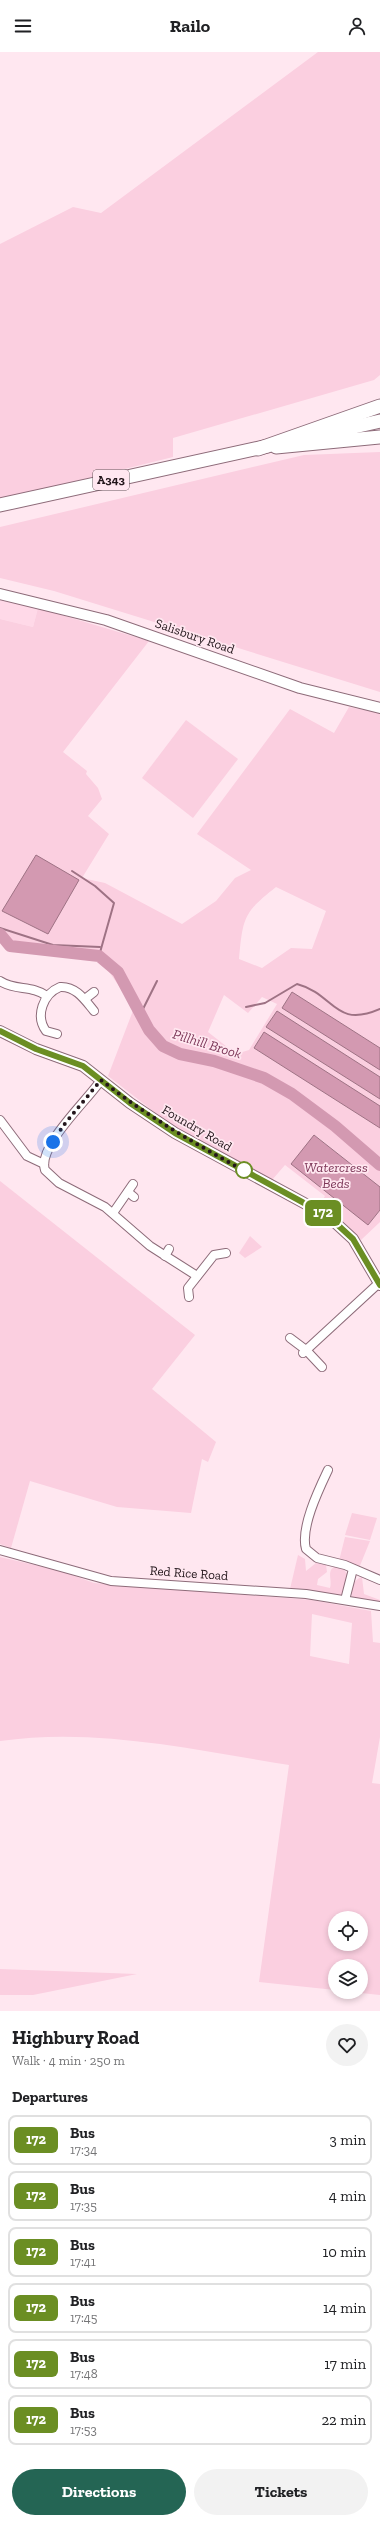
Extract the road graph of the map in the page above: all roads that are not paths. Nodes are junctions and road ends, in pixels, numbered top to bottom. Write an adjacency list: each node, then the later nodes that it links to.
1 (380, 406): 4 (main road)
2 (380, 421): 4 (main road, A343)
3 (380, 437): 4 (main road)
4 (258, 448): 5 (main road, A343)
5 (0, 505)
6 (0, 594): 7 (street, Salisbury Road)
7 (380, 708)
8 (0, 981): 10 (street)
9 (94, 992): 11 (street)
10 (47, 996): 11 (street); 14 (street)
11 (85, 999): 12 (street)
12 (94, 1011)
13 (0, 1031): 15 (street, Foundry Road)
14 (57, 1034)
15 (101, 1080): 17 (street); 22 (street, Foundry Road)
16 (0, 1120): 17 (street)
17 (44, 1164): 19 (street)
18 (133, 1184): 19 (street)
19 (113, 1213): 21 (street)
20 (226, 1253): 21 (street)
21 (197, 1276): 23 (street)
22 (380, 1284): 25 (street)
23 (189, 1297)
24 (290, 1338): 25 (street)
25 (305, 1352): 26 (street)
26 (322, 1367)
27 (328, 1470): 29 (street)
28 (0, 1550): 31 (street, Red Rice Road)
29 (353, 1569): 30 (street); 31 (street)
30 (380, 1580)
31 (345, 1600): 32 (street, Red Rice Road)
32 (380, 1606)

